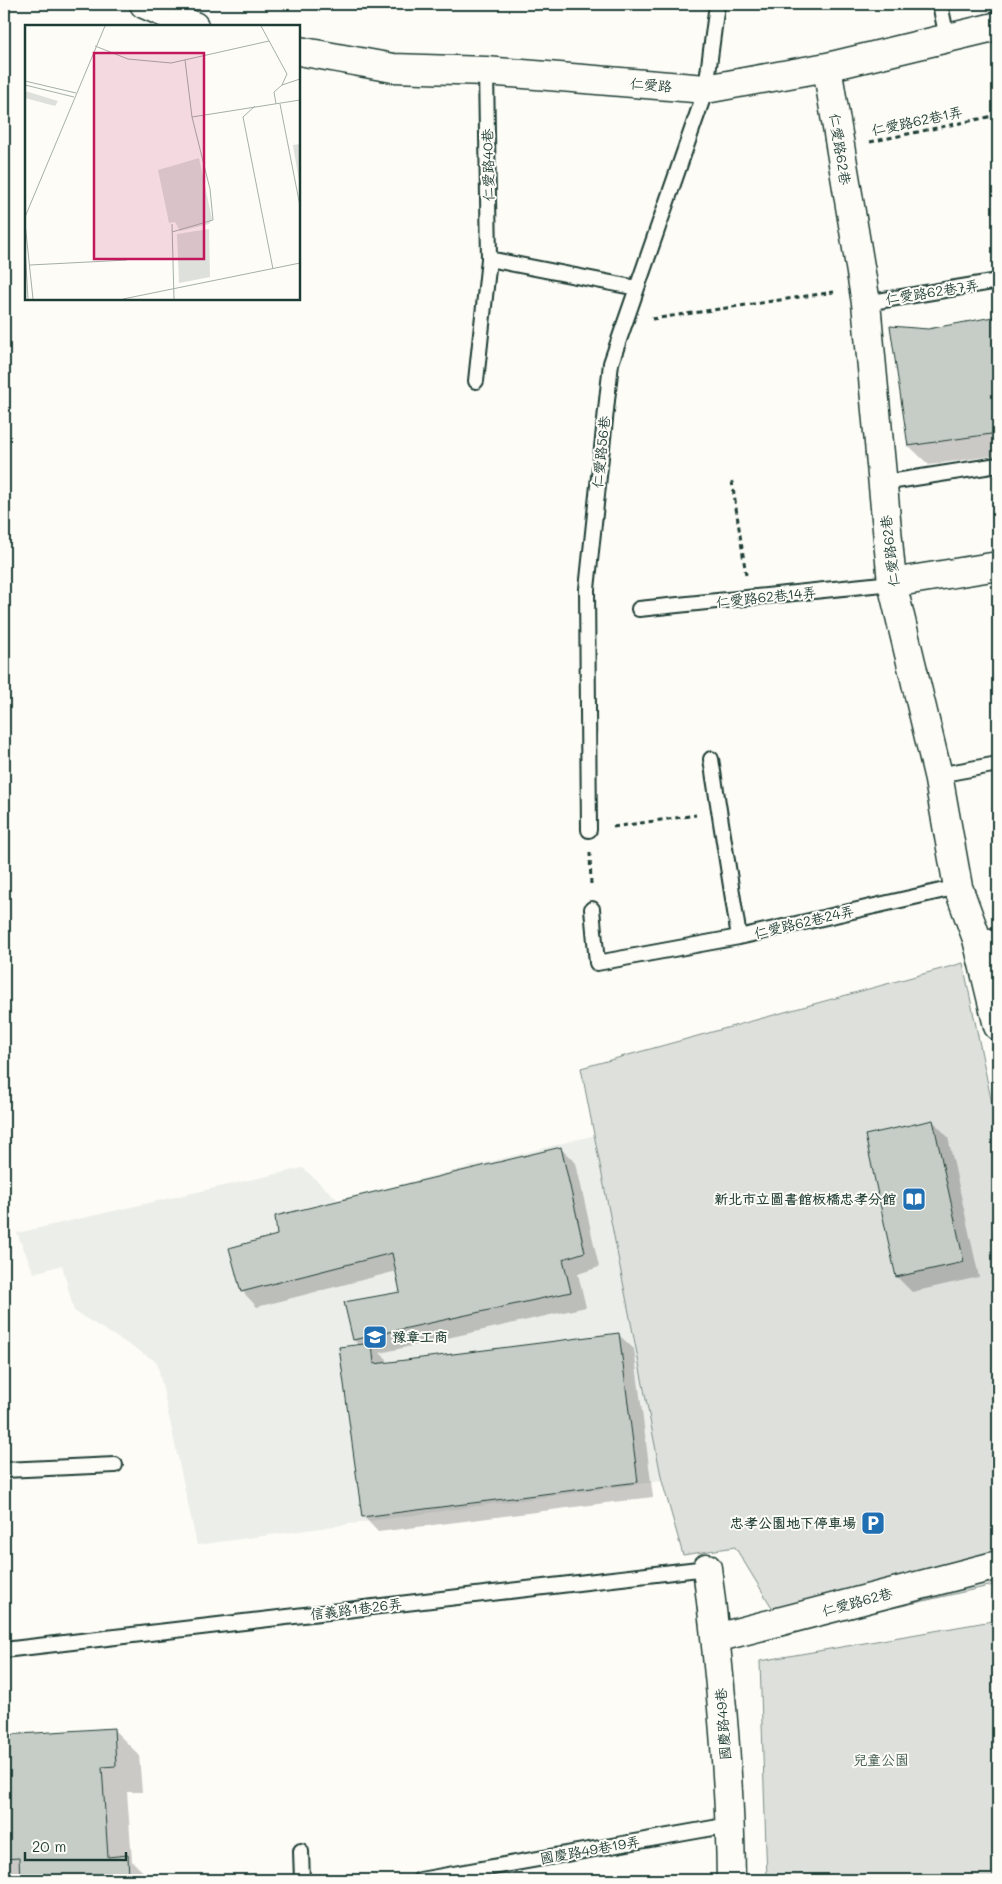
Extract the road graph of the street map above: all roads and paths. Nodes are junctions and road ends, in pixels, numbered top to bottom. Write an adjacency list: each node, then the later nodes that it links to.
1 (144, 4): 4 (street)
2 (717, 4): 10 (lane, 仁愛路56巷)
3 (940, 4): 6 (lane)
4 (192, 25)
5 (998, 26): 6 (street, 仁愛路)
6 (947, 38): 8 (street, 仁愛路)
7 (300, 51): 9 (street, 仁愛路)
8 (826, 67): 10 (street, 仁愛路); 12 (street, 仁愛路62巷)
9 (486, 71): 10 (street, 仁愛路); 13 (lane, 仁愛路40巷)
10 (706, 89): 15 (lane, 仁愛路56巷)
11 (998, 115): 12 (path, 仁愛路62巷1弄)
12 (840, 148): 16 (street, 仁愛路62巷)
13 (489, 259): 15 (lane); 18 (lane, 仁愛路40巷)
14 (998, 281): 16 (lane, 仁愛路62巷7弄)
15 (637, 288): 17 (lane, 仁愛路56巷)
16 (864, 295): 17 (path); 21 (street, 仁愛路62巷)
17 (624, 323): 30 (lane, 仁愛路56巷)
18 (476, 381)
19 (998, 465): 21 (lane)
20 (732, 481): 24 (path)
21 (882, 483): 23 (street, 仁愛路62巷)
22 (998, 566): 23 (street)
23 (892, 583): 24 (lane, 仁愛路62巷14弄); 28 (street, 仁愛路62巷)
24 (750, 599): 25 (lane, 仁愛路62巷14弄)
25 (639, 609)
26 (712, 759): 29 (lane, 仁愛路62巷24弄)
27 (998, 764): 28 (lane)
28 (938, 775): 31 (street, 仁愛路62巷)
29 (719, 812): 30 (path); 33 (lane, 仁愛路62巷24弄)
30 (589, 830): 32 (path)
31 (958, 888): 33 (lane, 仁愛路62巷24弄); 34 (street, 仁愛路62巷)
32 (592, 909): 33 (lane)
33 (739, 937)
34 (988, 937): 35 (street, 仁愛路62巷)
35 (998, 1026)
36 (115, 1465): 37 (lane)
37 (4, 1470)
38 (998, 1565): 40 (street, 仁愛路62巷)
39 (707, 1568): 40 (street, 國慶路49巷); 41 (lane, 信義路1巷26弄)
40 (716, 1638): 42 (street, 國慶路49巷)
41 (4, 1650)
42 (730, 1825): 45 (lane, 國慶路49巷19弄); 46 (street, 國慶路49巷)
43 (301, 1851): 44 (lane)
44 (302, 1880)
45 (420, 1880)
46 (731, 1880)

